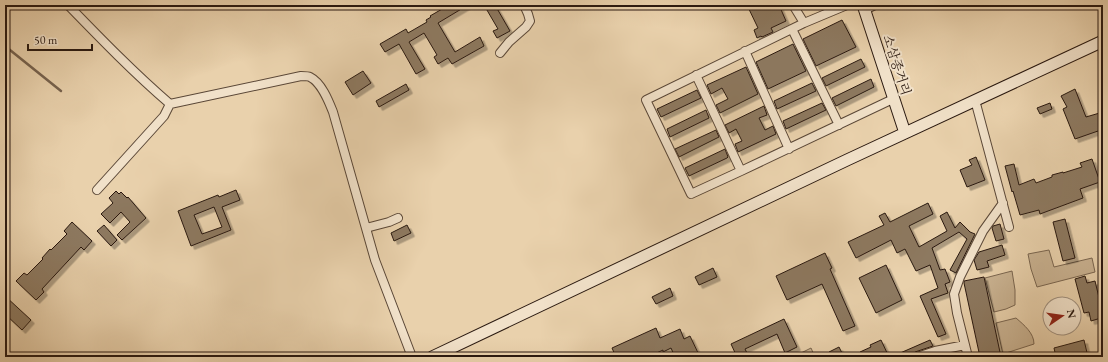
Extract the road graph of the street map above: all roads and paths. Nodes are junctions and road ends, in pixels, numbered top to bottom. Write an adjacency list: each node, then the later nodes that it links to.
1 (68, 5): 15 (street)
2 (524, 5): 11 (street)
3 (793, 5): 7 (street)
4 (847, 5): 7 (street)
5 (875, 5): 6 (street)
6 (864, 8): 13 (main road, 소삼종거리)
7 (804, 23): 8 (street)
8 (792, 29): 10 (street); 16 (street)
9 (1103, 41): 14 (main road)
10 (745, 51): 12 (street); 18 (street)
11 (500, 53)
12 (696, 75): 19 (street); 19 (street)
13 (893, 99): 16 (street); 17 (main road, 소삼종거리)
14 (975, 100): 17 (main road); 21 (street)
15 (170, 104): 20 (street); 24 (street)
16 (839, 125): 18 (street)
17 (905, 133): 27 (main road)
18 (789, 149): 19 (street)
19 (741, 171)
20 (97, 190)
21 (1003, 203): 23 (street); 25 (street)
22 (398, 218): 24 (street)
23 (1009, 227)
24 (366, 228): 26 (street)
25 (965, 345): 28 (street); 29 (street)
26 (412, 357)
27 (432, 357)
28 (917, 357)
29 (968, 357)

